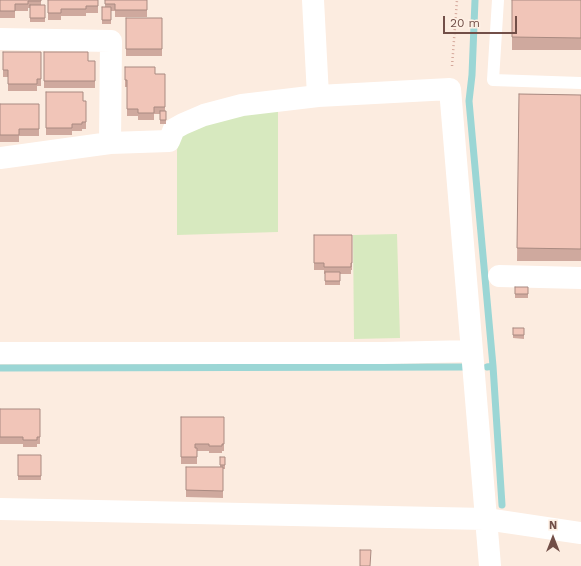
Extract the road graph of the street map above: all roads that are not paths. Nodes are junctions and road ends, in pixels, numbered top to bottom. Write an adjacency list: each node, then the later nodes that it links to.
1 (313, 0): 5 (street)
2 (498, 0): 4 (lane)
3 (0, 39): 6 (street)
4 (581, 83)
5 (318, 96): 6 (street); 10 (street)
6 (110, 143): 7 (street)
7 (0, 158)
8 (499, 276): 9 (street)
9 (581, 278)
10 (472, 350): 11 (street); 13 (street)
11 (0, 353)
12 (0, 509): 13 (street)
13 (486, 520): 14 (street); 15 (street)
14 (581, 533)
15 (490, 566)

